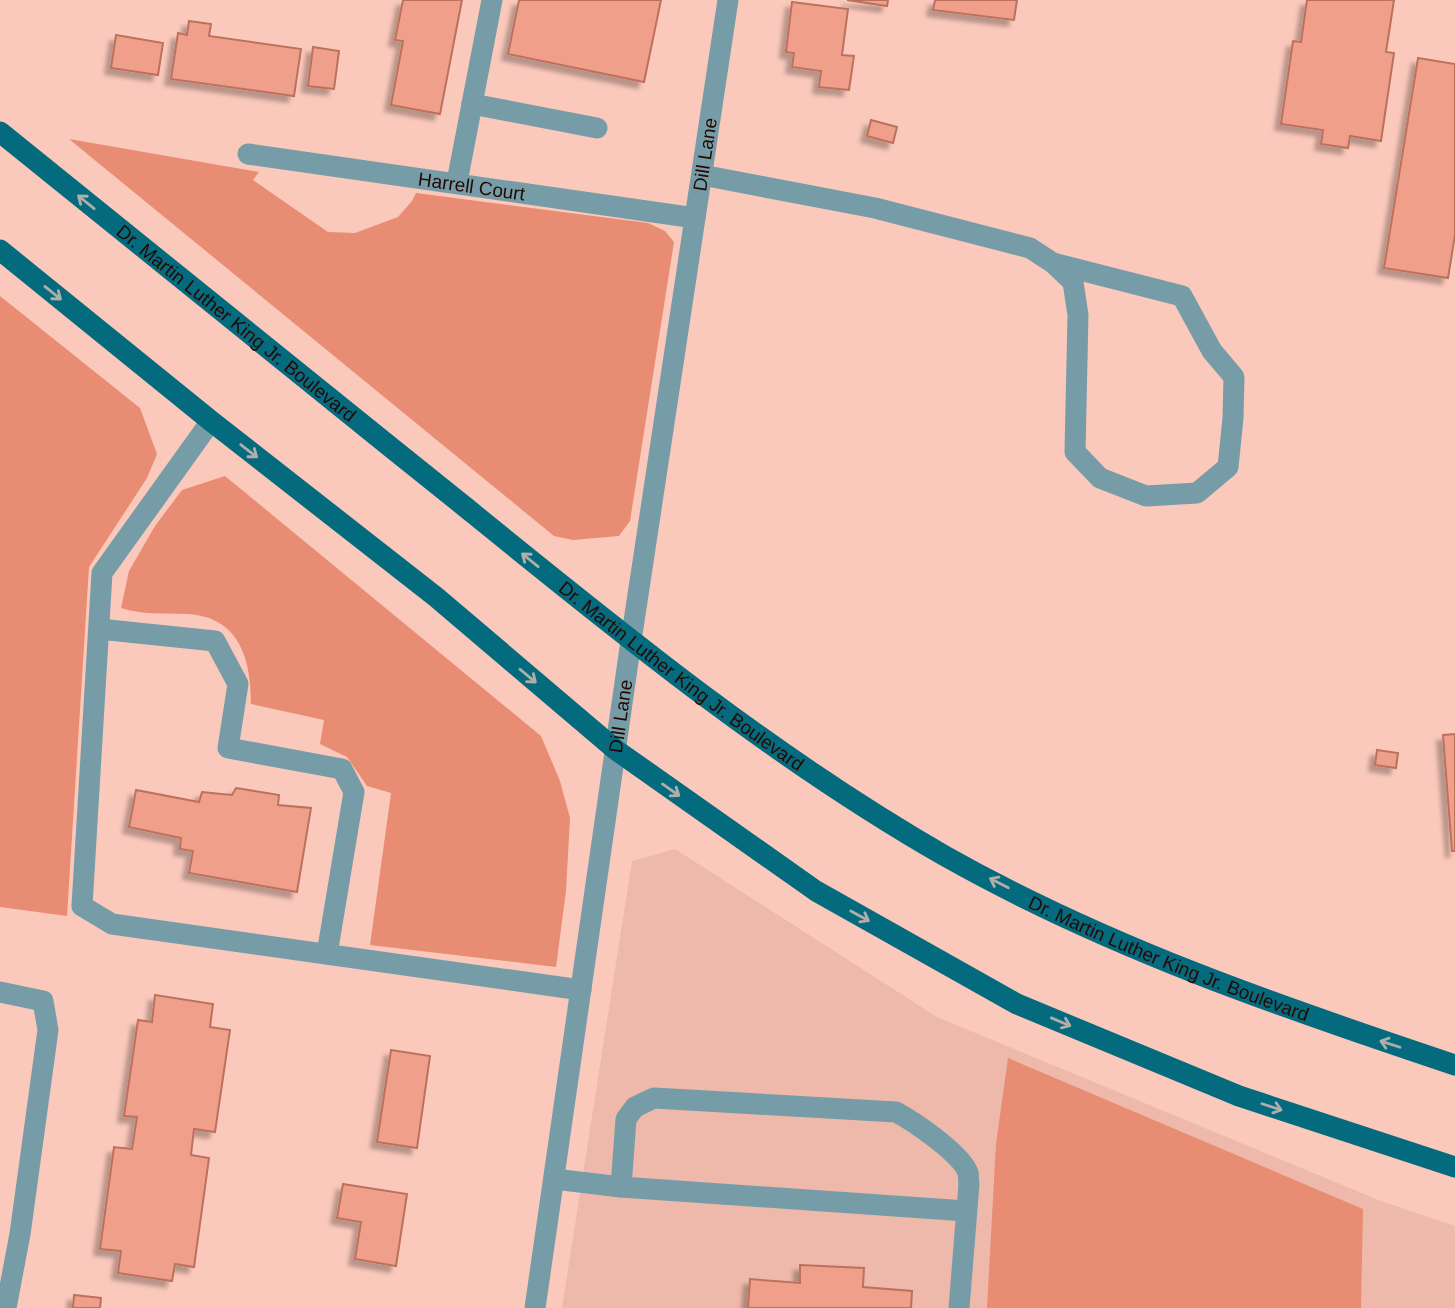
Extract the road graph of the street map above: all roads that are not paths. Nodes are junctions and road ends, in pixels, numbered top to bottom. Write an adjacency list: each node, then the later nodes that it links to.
1 (492, 0): 3 (street)
2 (728, 0): 7 (street, Dill Lane)
3 (472, 104): 4 (street); 8 (street)
4 (597, 128)
5 (0, 132): 14 (main road, Dr. Martin Luther King Jr. Boulevard, one-way to 5)
6 (248, 154): 8 (street, Harrell Court)
7 (702, 175): 9 (street, Dill Lane); 11 (street)
8 (457, 182): 9 (street, Harrell Court)
9 (695, 218): 14 (street, Dill Lane)
10 (0, 250): 12 (main road, one-way to 12)
11 (1053, 263): 11 (street)
12 (211, 421): 13 (street); 15 (main road, one-way to 15)
13 (99, 629): 16 (street); 16 (street)
14 (631, 642): 15 (street, Dill Lane); 19 (main road, Dr. Martin Luther King Jr. Boulevard, one-way to 14)
15 (615, 750): 17 (street, Dill Lane); 20 (main road, one-way to 20)
16 (327, 954): 17 (street)
17 (581, 990): 21 (street, Dill Lane)
18 (0, 992): 24 (street)
19 (1455, 1065)
20 (1455, 1167)
21 (554, 1179): 22 (street); 25 (street, Dill Lane)
22 (621, 1187): 23 (street); 23 (street)
23 (966, 1212): 26 (street)
24 (6, 1308)
25 (535, 1308)
26 (960, 1308)

